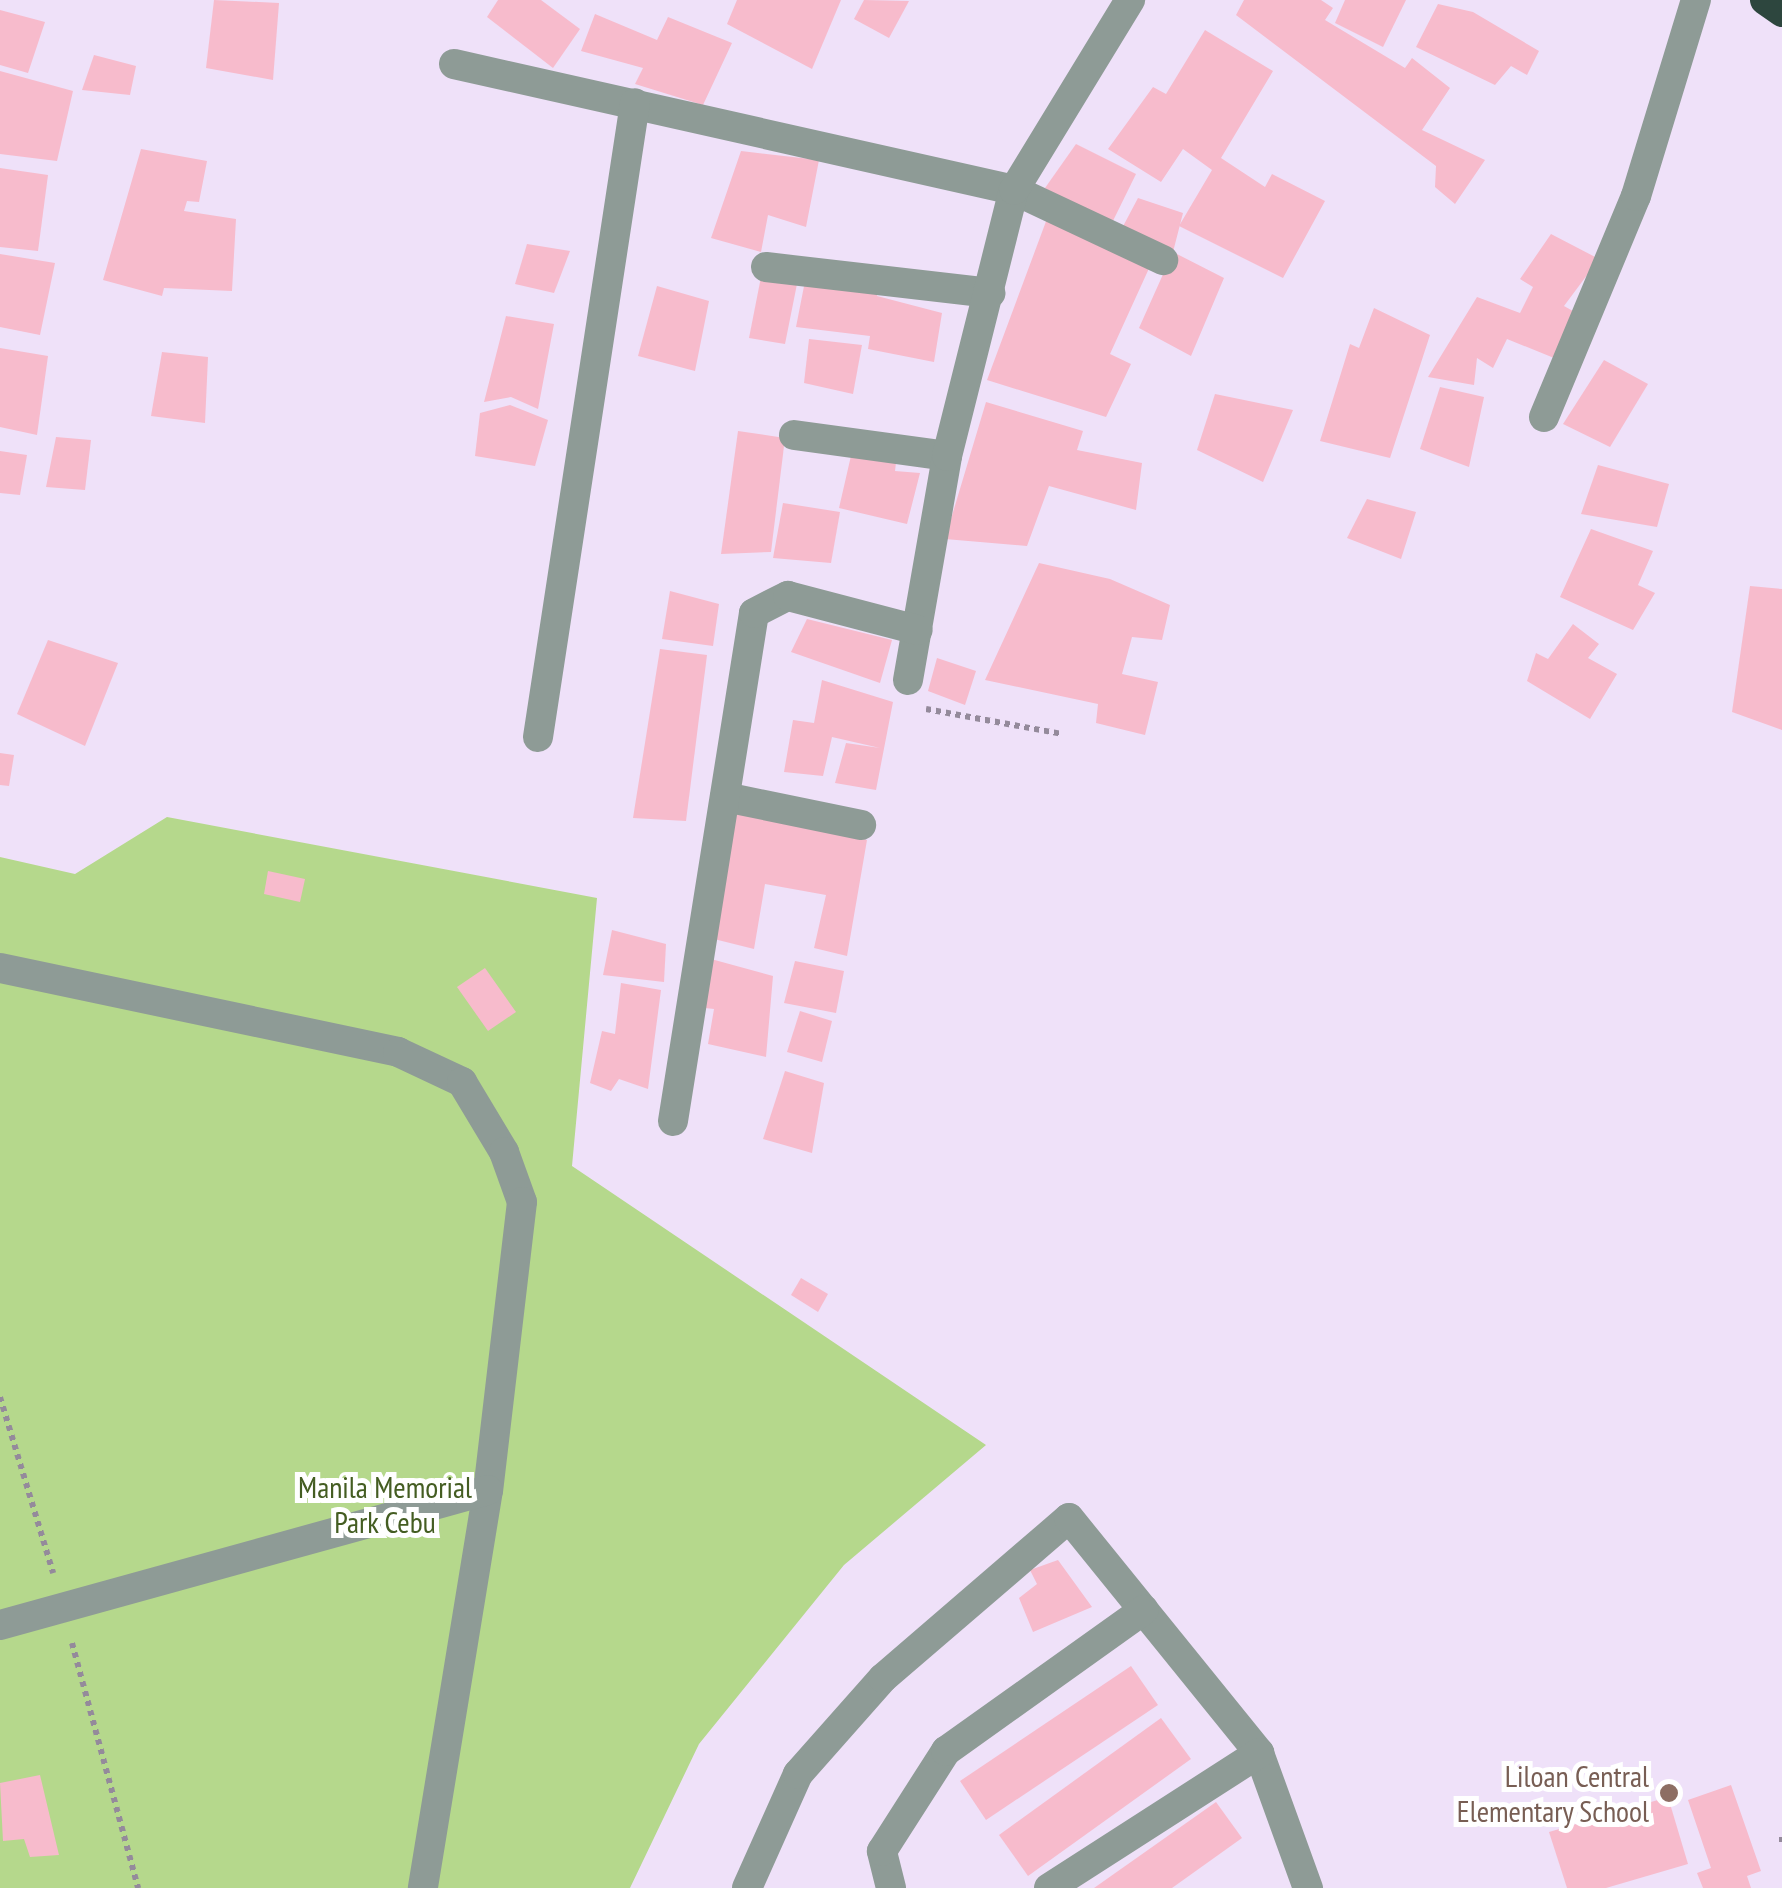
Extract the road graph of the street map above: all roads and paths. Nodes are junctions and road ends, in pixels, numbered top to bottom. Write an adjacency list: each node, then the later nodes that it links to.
1 (1130, 0): 7 (street)
2 (1696, 0): 11 (street)
3 (1764, 0): 4 (highway)
4 (1782, 12)
5 (454, 64): 6 (street)
6 (634, 104): 7 (street); 17 (street)
7 (1014, 190): 8 (street); 10 (street)
8 (1163, 260)
9 (766, 267): 10 (street)
10 (991, 294): 13 (street)
11 (1544, 416)
12 (794, 436): 13 (street)
13 (947, 456): 14 (street)
14 (918, 630): 15 (street); 18 (street)
15 (908, 680): 16 (path)
16 (1062, 734)
17 (538, 737)
18 (726, 797): 19 (street); 21 (street)
19 (861, 825)
20 (0, 968): 23 (street)
21 (673, 1121)
22 (0, 1397): 24 (path)
23 (488, 1490): 24 (street); 31 (street)
24 (62, 1605): 26 (street); 30 (path)
25 (1144, 1610): 27 (street); 32 (street); 33 (street)
26 (0, 1625)
27 (1259, 1753): 34 (street); 35 (street)
28 (1782, 1837): 29 (path)
29 (1782, 1846)
30 (138, 1888)
31 (422, 1888)
32 (747, 1888)
33 (891, 1888)
34 (1049, 1888)
35 (1308, 1888)

